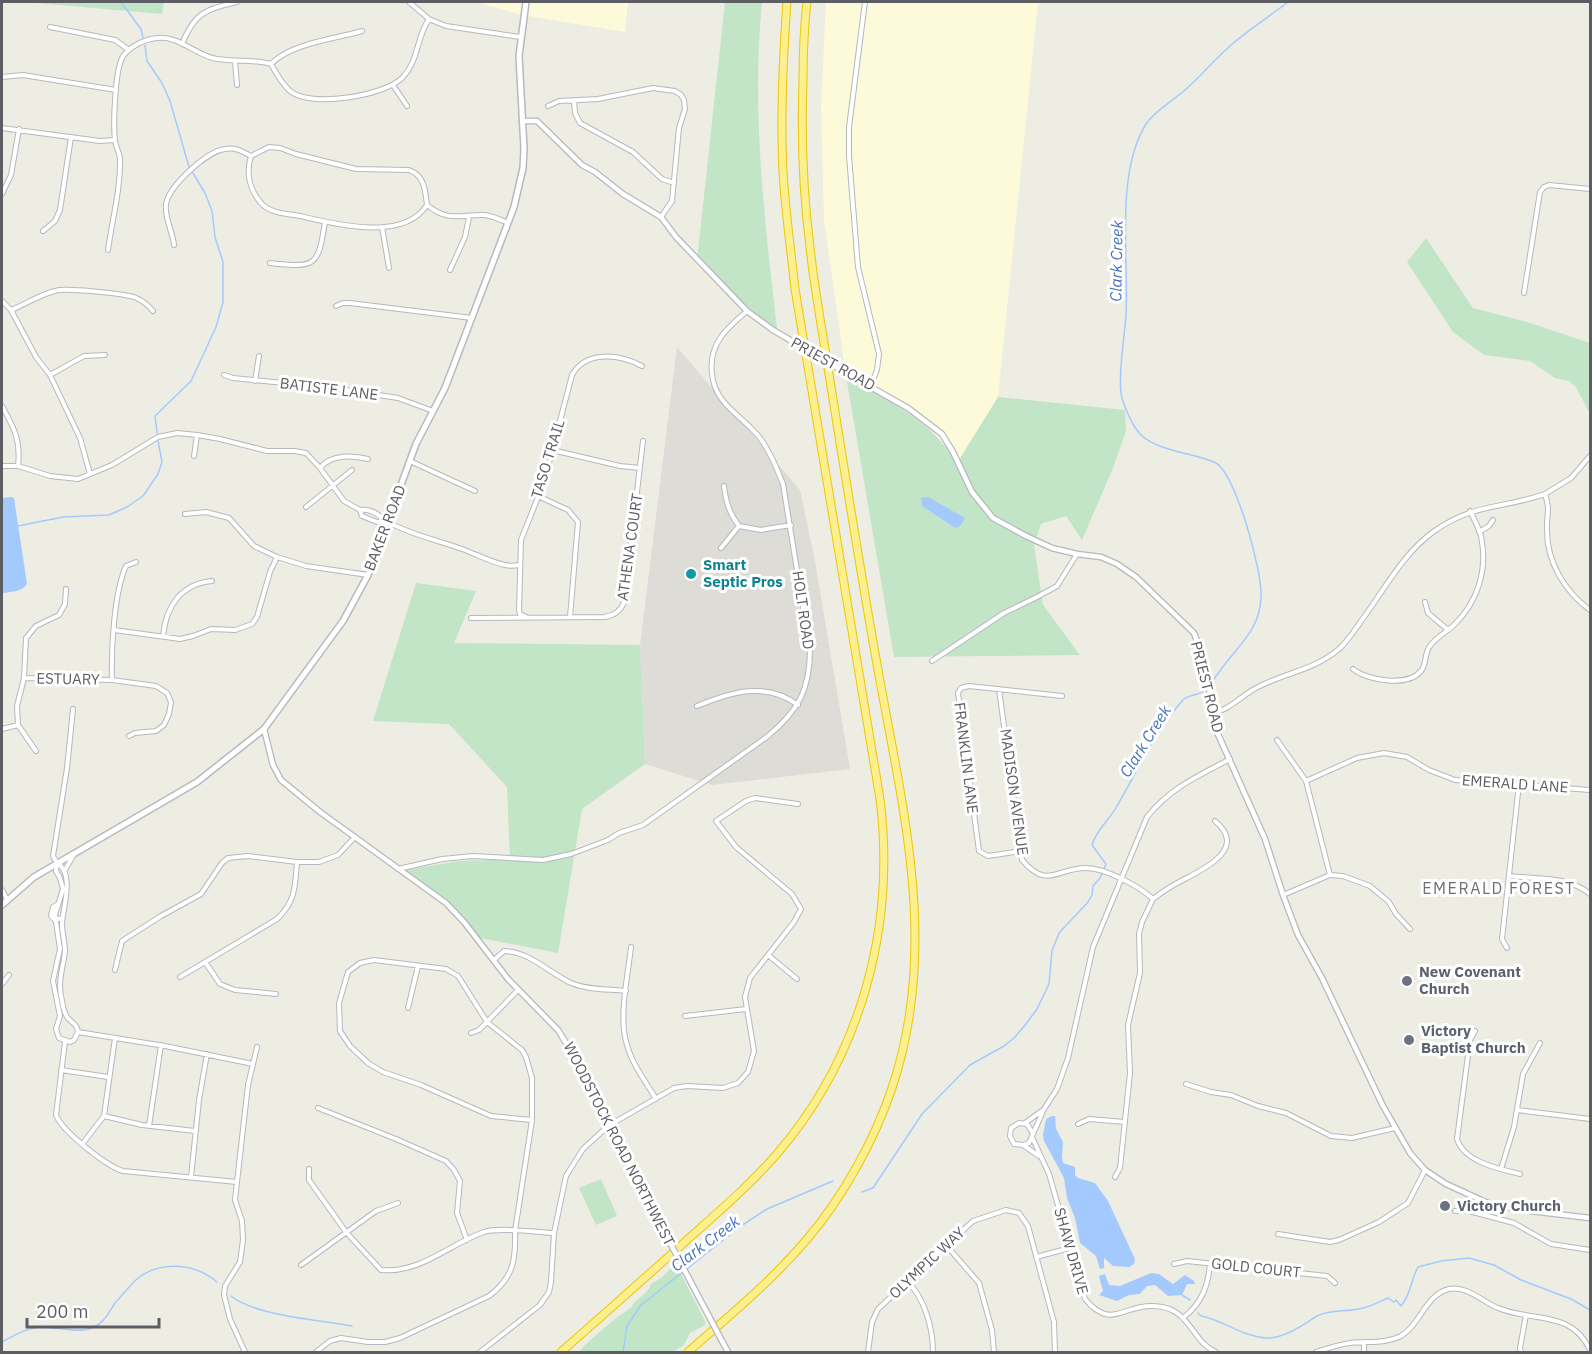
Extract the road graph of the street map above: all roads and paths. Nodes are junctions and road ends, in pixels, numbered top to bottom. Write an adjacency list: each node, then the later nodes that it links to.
1 (237, 2): 11 (street)
2 (409, 2): 7 (street)
3 (526, 2): 10 (main road, BAKER ROAD)
4 (788, 2): 225 (highway)
5 (808, 2): 226 (highway)
6 (865, 2): 56 (street)
7 (429, 19): 10 (street); 17 (street)
8 (50, 27): 12 (street)
9 (362, 31): 14 (street)
10 (520, 37): 22 (main road, BAKER ROAD)
11 (182, 44): 12 (street); 13 (street)
12 (129, 50): 18 (street)
13 (235, 61): 14 (street); 16 (street)
14 (271, 64): 17 (street)
15 (2, 77): 18 (street)
16 (237, 85)
17 (393, 85): 20 (street)
18 (116, 90): 26 (street)
19 (574, 100): 21 (street); 28 (street); 28 (street)
20 (406, 106)
21 (548, 106)
22 (522, 121): 33 (street, PRIEST ROAD); 35 (main road, BAKER ROAD)
23 (2, 128): 24 (street)
24 (20, 129): 25 (street); 30 (street)
25 (71, 137): 26 (street); 37 (street)
26 (115, 140): 39 (street)
27 (251, 156): 31 (street); 34 (street); 38 (street)
28 (674, 183): 33 (street)
29 (1590, 189): 43 (street)
30 (2, 194)
31 (427, 205): 32 (street); 36 (street)
32 (469, 217): 35 (street); 42 (street)
33 (661, 217): 48 (street, PRIEST ROAD)
34 (325, 222): 36 (street); 40 (street)
35 (509, 223): 49 (main road, BAKER ROAD)
36 (382, 227): 41 (street)
37 (43, 231)
38 (174, 245)
39 (108, 250)
40 (270, 263)
41 (389, 268)
42 (450, 270)
43 (1524, 293)
44 (2, 301): 46 (street)
45 (336, 306): 49 (street)
46 (11, 310): 47 (street); 53 (street)
47 (153, 311)
48 (747, 311): 56 (street, PRIEST ROAD, bridge); 82 (street, HOLT ROAD)
49 (472, 318): 58 (main road, BAKER ROAD)
50 (105, 355): 53 (street)
51 (259, 356): 55 (street)
52 (642, 366): 61 (street, TASO TRAIL)
53 (50, 375): 71 (street)
54 (224, 375): 55 (street, BATISTE LANE)
55 (255, 381): 58 (street, BATISTE LANE)
56 (871, 386): 86 (street, PRIEST ROAD)
57 (2, 406): 67 (street)
58 (433, 411): 65 (main road, BAKER ROAD)
59 (197, 435): 62 (street); 68 (street); 71 (street)
60 (643, 441): 69 (street, ATHENA COURT)
61 (552, 450): 69 (street); 76 (street, TASO TRAIL)
62 (194, 456)
63 (1590, 456): 75 (street)
64 (368, 459): 68 (street)
65 (410, 461): 74 (street); 81 (main road, BAKER ROAD)
66 (2, 466): 67 (street)
67 (18, 466): 71 (street)
68 (320, 468): 73 (street)
69 (640, 468): 96 (street, ATHENA COURT)
70 (352, 470): 73 (street)
71 (90, 474)
72 (724, 486): 83 (street)
73 (334, 487): 77 (street); 81 (street)
74 (475, 491)
75 (1545, 494): 78 (street); 94 (street)
76 (538, 496): 89 (street, TASO TRAIL); 96 (street)
77 (306, 507)
78 (1470, 511): 84 (street); 110 (street)
79 (185, 514): 87 (street)
80 (1493, 520): 84 (street)
81 (387, 521): 89 (street); 90 (main road, BAKER ROAD)
82 (791, 525): 83 (street); 107 (street, HOLT ROAD)
83 (739, 526): 85 (street)
84 (1479, 532): 99 (street)
85 (721, 549)
86 (1077, 554): 101 (street); 110 (street, PRIEST ROAD)
87 (277, 557): 90 (street); 100 (street)
88 (136, 562): 98 (street)
89 (519, 565): 95 (street, TASO TRAIL)
90 (368, 575): 113 (main road, BAKER ROAD)
91 (212, 581): 100 (street)
92 (66, 589): 103 (street)
93 (1425, 602): 99 (street)
94 (1590, 610)
95 (526, 617): 96 (street, ATHENA COURT); 97 (street, ATHENA COURT)
96 (570, 617)
97 (471, 618)
98 (114, 630): 100 (street); 104 (street)
99 (1448, 630): 102 (street)
100 (163, 636)
101 (932, 661)
102 (1353, 669)
103 (24, 678): 104 (street, ESTUARY); 111 (street)
104 (112, 680): 114 (street, ESTUARY)
105 (999, 689): 106 (street, FRANKLIN LANE); 124 (street, MADISON AVENUE); 124 (street, FRANKLIN LANE)
106 (1062, 696)
107 (798, 705): 108 (street); 128 (street, HOLT ROAD)
108 (697, 706)
109 (73, 709): 127 (street)
110 (1213, 712): 117 (street, PRIEST ROAD)
111 (18, 725): 112 (street); 116 (street)
112 (2, 729)
113 (264, 729): 123 (street, WOODSTOCK ROAD NORTHWEST); 125 (main road, BAKER ROAD)
114 (129, 736)
115 (1277, 740): 118 (street)
116 (36, 751)
117 (1230, 759): 132 (street); 135 (street, PRIEST ROAD)
118 (1306, 781): 119 (street, EMERALD LANE); 130 (street)
119 (1519, 784): 120 (street, EMERALD LANE); 131 (street)
120 (1590, 790)
121 (798, 804): 144 (street)
122 (1215, 821): 137 (street)
123 (355, 837): 126 (street); 128 (street, WOODSTOCK ROAD NORTHWEST)
124 (1021, 851): 132 (street, MADISON AVENUE)
125 (75, 852): 127 (main road, BAKER ROAD); 129 (street)
126 (297, 862): 146 (street); 148 (street)
127 (57, 863): 129 (street); 136 (main road, BAKER ROAD); 140 (street)
128 (398, 869): 145 (street, WOODSTOCK ROAD NORTHWEST)
129 (65, 871): 139 (street)
130 (1330, 875): 135 (street); 141 (street)
131 (1509, 876): 134 (street); 143 (street)
132 (1121, 879): 137 (street, MADISON AVENUE); 177 (street)
133 (2, 890): 136 (street)
134 (1590, 894)
135 (1282, 895): 187 (street, PRIEST ROAD)
136 (7, 899): 138 (main road, BAKER ROAD)
137 (1153, 899): 182 (street)
138 (2, 905)
139 (63, 917): 140 (street); 159 (street)
140 (55, 920): 160 (street)
141 (1410, 929)
142 (631, 947): 154 (street)
143 (1507, 948)
144 (768, 955): 151 (street); 157 (street)
145 (494, 960): 153 (street, WOODSTOCK ROAD NORTHWEST); 154 (street)
146 (205, 962): 150 (street); 155 (street)
147 (418, 966): 156 (street); 161 (street); 181 (street)
148 (115, 970)
149 (9, 975): 152 (street)
150 (180, 977)
151 (797, 979)
152 (2, 984)
153 (518, 990): 161 (street); 186 (street, WOODSTOCK ROAD NORTHWEST)
154 (626, 991): 175 (street)
155 (276, 994)
156 (408, 1008)
157 (746, 1009): 158 (street); 175 (street)
158 (685, 1016)
159 (70, 1020): 160 (street); 163 (street)
160 (60, 1021): 166 (street)
161 (487, 1022): 164 (street); 181 (street)
162 (1475, 1031): 194 (street)
163 (78, 1032): 165 (street); 166 (street)
164 (471, 1033)
165 (115, 1038): 168 (street); 173 (street)
166 (65, 1042): 172 (street)
167 (1540, 1043): 178 (street)
168 (161, 1045): 170 (street); 185 (street)
169 (257, 1047): 171 (street)
170 (207, 1054): 171 (street); 188 (street)
171 (253, 1064): 199 (street)
172 (61, 1070): 173 (street); 190 (street)
173 (108, 1077): 179 (street)
174 (1186, 1084): 187 (street)
175 (656, 1099): 186 (street)
176 (318, 1108): 207 (street)
177 (1044, 1109): 183 (street); 189 (street)
178 (1517, 1110): 180 (street); 194 (street)
179 (104, 1116): 185 (street); 190 (street)
180 (1590, 1119)
181 (532, 1120): 203 (street)
182 (1125, 1122): 184 (street); 197 (street)
183 (1025, 1123): 189 (street); 191 (street)
184 (1078, 1124)
185 (149, 1126): 188 (street)
186 (608, 1126): 205 (street); 227 (street, WOODSTOCK ROAD NORTHWEST, bridge)
187 (1395, 1128): 195 (street, PRIEST ROAD)
188 (195, 1131): 198 (street)
189 (1032, 1135): 191 (street); 192 (street, SHAW DRIVE)
190 (83, 1143): 198 (street)
191 (1023, 1145): 192 (street)
192 (1040, 1156): 209 (street, SHAW DRIVE)
193 (309, 1168): 204 (street)
194 (1501, 1169): 196 (street)
195 (1425, 1170): 202 (street, PRIEST ROAD); 206 (street)
196 (1520, 1174)
197 (1115, 1177)
198 (191, 1178): 199 (street)
199 (237, 1182): 222 (street)
200 (398, 1203): 204 (street)
201 (1455, 1211): 210 (street)
202 (1590, 1218)
203 (515, 1231): 205 (street); 207 (street); 223 (street)
204 (346, 1232): 207 (street); 214 (street)
205 (554, 1233): 224 (street)
206 (1278, 1234)
207 (467, 1240)
208 (946, 1245): 211 (street, OLYMPIC WAY); 215 (street, OLYMPIC WAY); 230 (street)
209 (1070, 1248): 211 (street); 218 (street, SHAW DRIVE)
210 (1590, 1250)
211 (1036, 1257): 231 (street, OLYMPIC WAY)
212 (1174, 1264): 213 (street, GOLD COURT)
213 (1210, 1264): 216 (street, GOLD COURT); 218 (street)
214 (301, 1265)
215 (908, 1282): 228 (street, OLYMPIC WAY); 229 (street)
216 (1335, 1283)
217 (1526, 1315): 219 (street); 220 (street); 234 (street)
218 (1184, 1317): 221 (street)
219 (1364, 1342): 232 (street); 233 (street)
220 (1590, 1350)
221 (1214, 1352)
222 (245, 1353)
223 (316, 1353)
224 (480, 1353)
225 (561, 1353)
226 (688, 1353)
227 (728, 1353)
228 (868, 1353)
229 (933, 1353)
230 (994, 1353)
231 (1055, 1353)
232 (1316, 1353)
233 (1364, 1353)
234 (1521, 1353)

